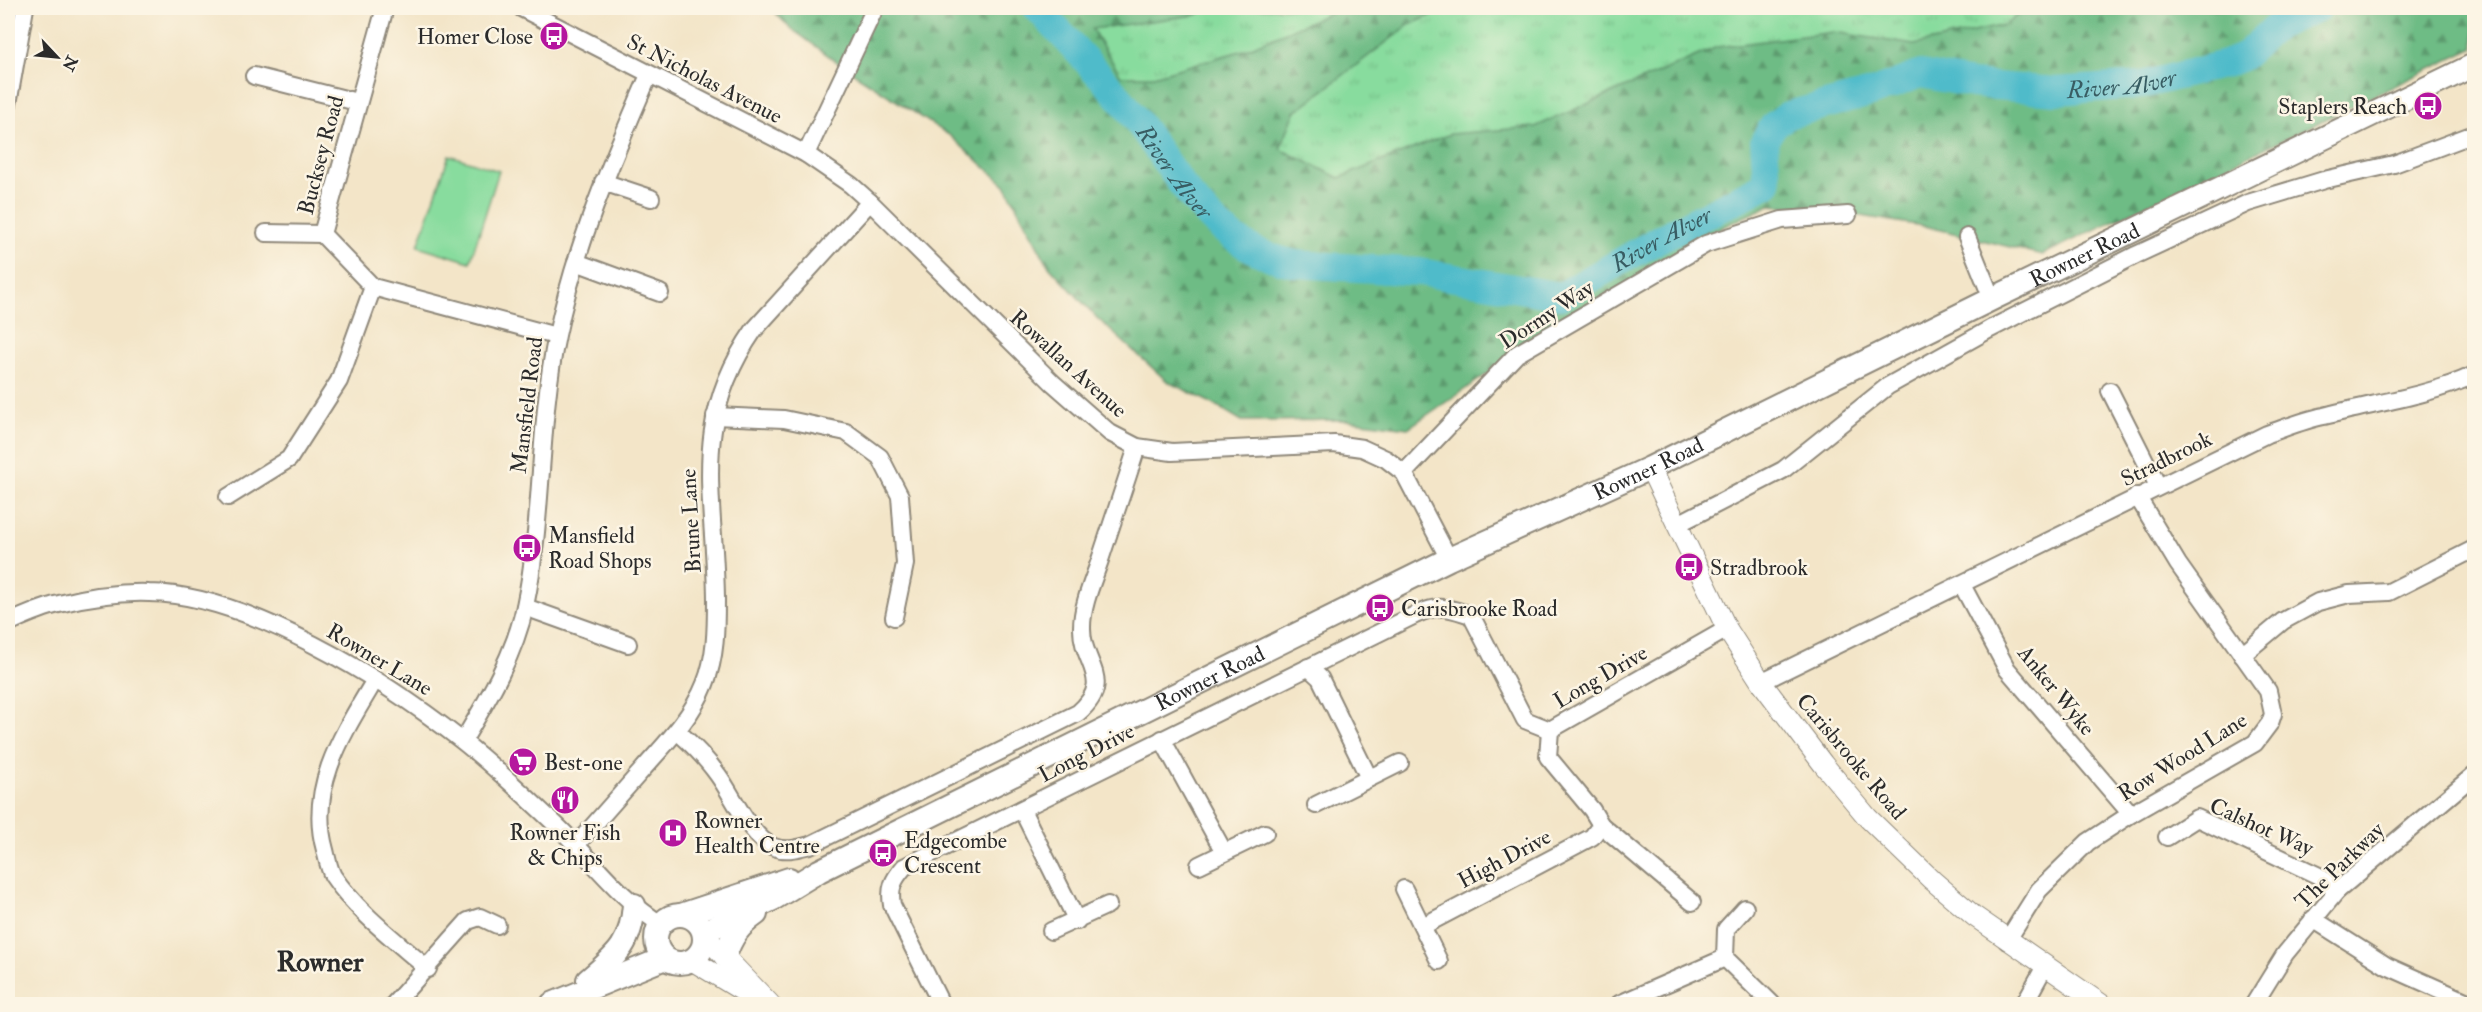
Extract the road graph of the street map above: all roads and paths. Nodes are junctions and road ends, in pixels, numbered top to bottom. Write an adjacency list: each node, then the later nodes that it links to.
1 (385, 8): 8 (street, Bucksey Road)
2 (875, 8): 11 (street)
3 (528, 9): 6 (street, St Nicholas Avenue)
4 (18, 12): 9 (street)
5 (2475, 65): 22 (main road, Rowner Road)
6 (649, 75): 11 (street, St Nicholas Avenue); 12 (street, Mansfield Road)
7 (254, 76): 8 (street)
8 (357, 102): 17 (street, Bucksey Road)
9 (8, 104)
10 (2475, 134): 33 (street)
11 (806, 154): 14 (street, Rowallan Avenue)
12 (603, 182): 13 (street); 19 (street, Mansfield Road)
13 (651, 198)
14 (870, 202): 26 (street, Brune Lane); 27 (street, Rowallan Avenue)
15 (1848, 215): 29 (street, Dormy Way)
16 (266, 233): 17 (street)
17 (322, 234): 20 (street, Bucksey Road)
18 (1967, 237): 22 (street)
19 (576, 262): 21 (street); 23 (street, Mansfield Road)
20 (372, 287): 23 (street); 32 (street)
21 (660, 293)
22 (1992, 299): 28 (main road, Rowner Road)
23 (556, 336): 37 (street, Mansfield Road)
24 (2475, 375): 30 (street, Stradbrook)
25 (2110, 391): 30 (street)
26 (715, 416): 38 (street); 47 (street, Brune Lane)
27 (1137, 447): 29 (street, Rowallan Avenue); 47 (street)
28 (1650, 468): 33 (street, Carisbrooke Road); 35 (main road, Rowner Road)
29 (1404, 473): 35 (street, Rowallan Avenue)
30 (2158, 486): 31 (street, Stradbrook)
31 (2138, 496): 36 (street, Stradbrook); 42 (street, Row Wood Lane)
32 (228, 497)
33 (1678, 524): 40 (street, Carisbrooke Road)
34 (2475, 549): 42 (street)
35 (1449, 559): 62 (main road, Rowner Road)
36 (1962, 585): 45 (street, Stradbrook); 55 (street, Anker Wyke)
37 (525, 607): 41 (street); 49 (street, Mansfield Road)
38 (894, 616)
39 (8, 623): 44 (street, Rowner Lane)
40 (1727, 629): 45 (street, Carisbrooke Road); 46 (street, Long Drive)
41 (628, 644)
42 (2242, 655): 55 (street, Row Wood Lane)
43 (1308, 667): 46 (street, Long Drive); 48 (street, Long Drive); 52 (street)
44 (375, 680): 49 (street, Rowner Lane); 83 (street)
45 (1761, 682): 77 (street, Carisbrooke Road)
46 (1550, 730): 56 (street)
47 (677, 731): 59 (street, Brune Lane)
48 (1162, 739): 54 (street, Long Drive); 60 (street)
49 (463, 741): 59 (street, Rowner Lane)
50 (1400, 763): 52 (street)
51 (2475, 775): 64 (street, The Parkway)
52 (1370, 778): 53 (street)
53 (1316, 806)
54 (1022, 810): 71 (street); 88 (street, Long Drive)
55 (2131, 814): 77 (street, Row Wood Lane)
56 (1601, 825): 66 (street); 73 (street, High Drive)
57 (1265, 833): 60 (street)
58 (2167, 837): 64 (street, Calshot Way)
59 (577, 844): 67 (street, Rowner Lane)
60 (1224, 852): 61 (street)
61 (1199, 866)
62 (819, 871): 65 (main road, Rowner Road); 76 (main road, Rowner Road)
63 (1404, 889): 73 (street)
64 (2337, 891): 70 (street, The Parkway)
65 (773, 899): 75 (main road, Rowner Road); 78 (main road)
66 (1692, 902)
67 (634, 905): 76 (street, Rowner Lane); 84 (main road)
68 (1108, 905): 71 (street)
69 (1744, 908): 79 (street)
70 (2313, 919): 93 (street, The Parkway); 94 (street)
71 (1077, 921): 74 (street)
72 (497, 925): 83 (street)
73 (1423, 926): 81 (street)
74 (1051, 931)
75 (704, 934): 76 (main road); 78 (street); 80 (main road)
76 (666, 936): 80 (main road); 84 (main road, Rowner Road); 86 (main road, Rowner Road)
77 (2007, 940): 82 (street, Carisbrooke Road)
78 (725, 956): 87 (street)
79 (1725, 958): 89 (street); 90 (street)
80 (693, 961): 87 (street)
81 (1439, 962)
82 (2045, 966): 91 (street); 92 (street, Carisbrooke Road)
83 (428, 969): 85 (street)
84 (588, 980): 86 (main road, Rowner Road)
85 (394, 1005)
86 (552, 1005)
87 (769, 1005)
88 (941, 1005)
89 (1619, 1005)
90 (1772, 1005)
91 (2024, 1005)
92 (2101, 1005)
93 (2254, 1005)
94 (2472, 1005)

